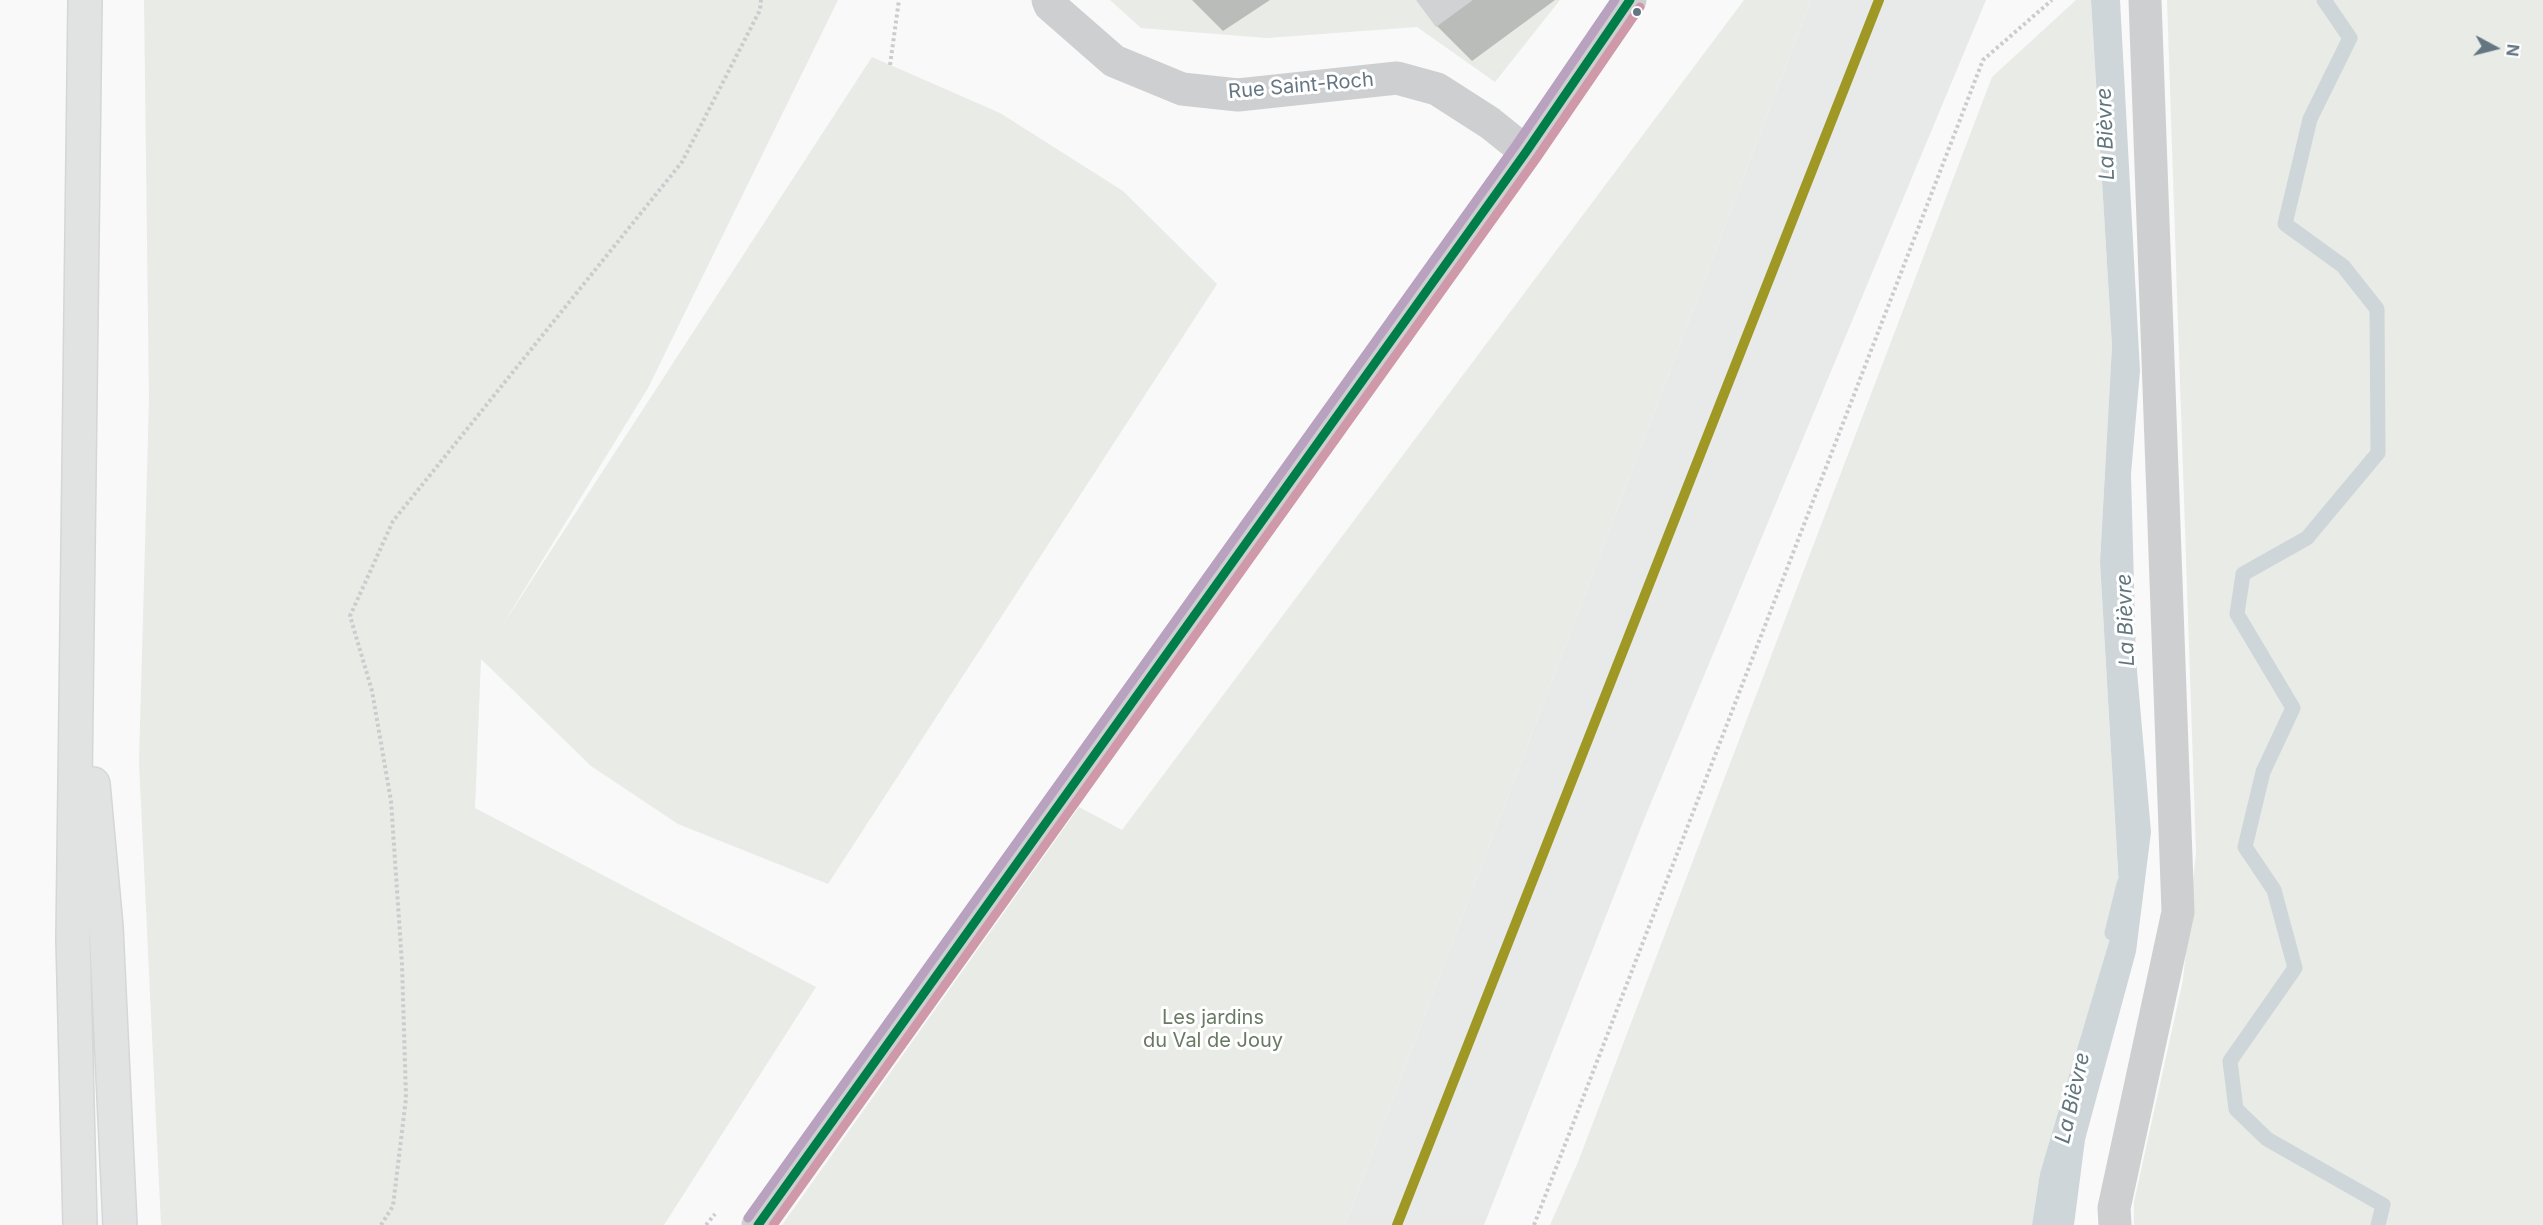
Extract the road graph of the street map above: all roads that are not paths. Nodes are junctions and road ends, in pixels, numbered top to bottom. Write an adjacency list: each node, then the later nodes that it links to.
1 (85, 0): 6 (main road)
2 (1048, 0): 5 (street, Rue Saint-Roch)
3 (1630, 0): 5 (street)
4 (2145, 0): 10 (street)
5 (1526, 152): 9 (street)
6 (77, 607): 7 (main road); 8 (main road)
7 (80, 1225)
8 (120, 1225)
9 (758, 1225)
10 (2115, 1225)

